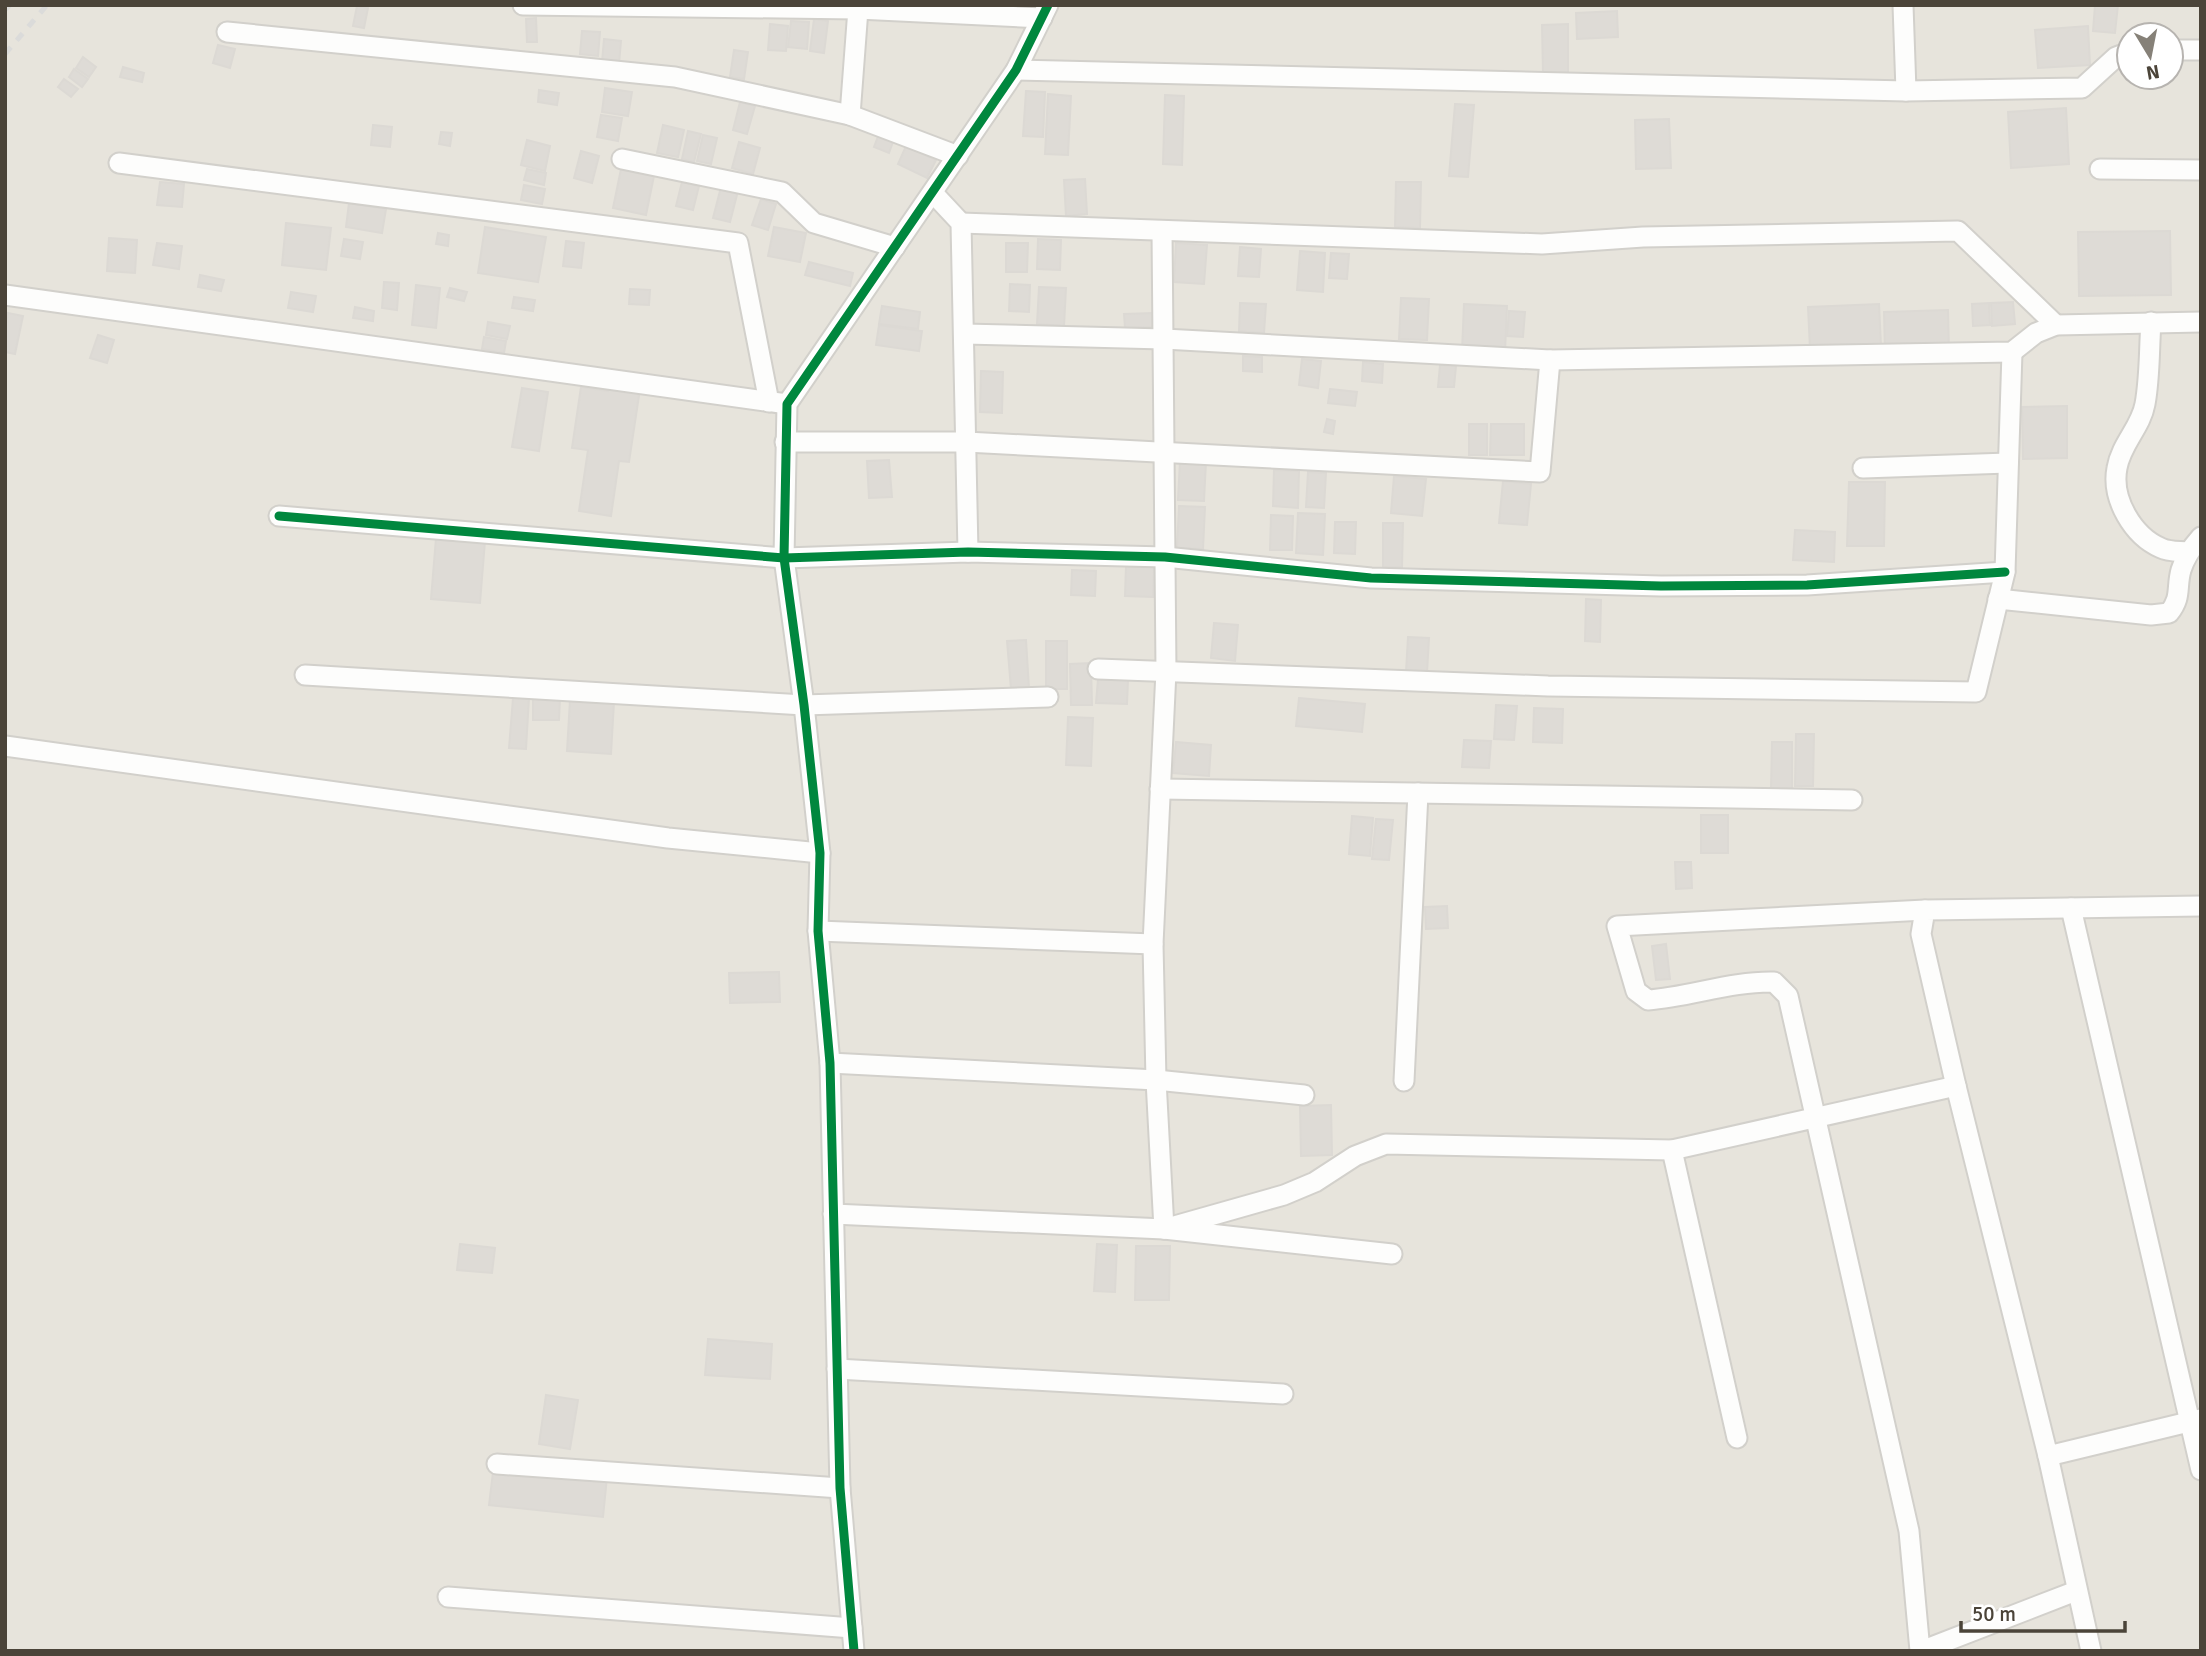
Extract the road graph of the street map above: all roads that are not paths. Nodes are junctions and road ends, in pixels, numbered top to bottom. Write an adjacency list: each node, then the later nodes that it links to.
1 (523, 5): 3 (street)
2 (1903, 5): 8 (street)
3 (858, 9): 4 (street); 9 (street)
4 (1045, 11): 7 (street)
5 (227, 32): 9 (street)
6 (2115, 58): 8 (street)
7 (1016, 70): 8 (street); 10 (street)
8 (1906, 91)
9 (850, 115): 10 (street)
10 (958, 156): 15 (street)
11 (622, 159): 18 (street)
12 (119, 163): 27 (street)
13 (2100, 169): 14 (street)
14 (2201, 170)
15 (933, 193): 16 (street); 18 (street)
16 (961, 223): 17 (street); 23 (street)
17 (1162, 231): 22 (street); 24 (street)
18 (895, 247): 27 (street)
19 (5, 295): 27 (street)
20 (2151, 322): 21 (street); 22 (street); 36 (street)
21 (2201, 322)
22 (2056, 325): 25 (street)
23 (964, 334): 24 (street); 29 (street)
24 (1164, 340): 26 (street); 30 (street)
25 (2012, 352): 26 (street); 31 (street)
26 (1550, 360): 30 (street)
27 (778, 403): 28 (street)
28 (785, 442): 29 (street); 38 (street)
29 (966, 442): 30 (street); 35 (street)
30 (1166, 452): 37 (street)
31 (2008, 463): 32 (street); 39 (street)
32 (1863, 468)
33 (279, 516): 38 (street)
34 (2201, 537): 36 (street)
35 (968, 552): 37 (street); 38 (street)
36 (2188, 552): 40 (street)
37 (1165, 557): 39 (street); 42 (street)
38 (784, 558): 45 (street)
39 (2005, 572): 40 (street)
40 (1998, 598): 42 (street)
41 (1098, 669): 42 (street)
42 (1166, 671): 47 (street)
43 (305, 675): 45 (street)
44 (1048, 698): 45 (street)
45 (804, 705): 50 (street)
46 (5, 746): 50 (street)
47 (1160, 789): 48 (street); 55 (street)
48 (1418, 793): 49 (street); 58 (street)
49 (1852, 800)
50 (820, 853): 54 (street)
51 (2201, 906): 52 (street)
52 (2071, 908): 53 (street); 68 (street)
53 (1925, 910): 59 (street); 61 (street)
54 (818, 931): 55 (street); 56 (street)
55 (1153, 944): 57 (street)
56 (830, 1063): 57 (street); 63 (street)
57 (1156, 1080): 60 (street); 64 (street)
58 (1404, 1081)
59 (1956, 1086): 61 (street); 70 (street)
60 (1304, 1094)
61 (1817, 1118): 62 (street); 78 (street)
62 (1672, 1150): 64 (street); 69 (street)
63 (833, 1214): 64 (street); 66 (street)
64 (1164, 1229): 65 (street)
65 (1392, 1254)
66 (837, 1369): 67 (street); 73 (street)
67 (1283, 1394)
68 (2194, 1420): 70 (street); 72 (street)
69 (1737, 1438)
70 (2048, 1456): 74 (street)
71 (498, 1464): 73 (street)
72 (2201, 1470)
73 (841, 1488): 76 (street)
74 (2076, 1591): 78 (street); 79 (street)
75 (448, 1597): 76 (street)
76 (852, 1628): 77 (street)
77 (854, 1651)
78 (1921, 1651)
79 (2091, 1651)

